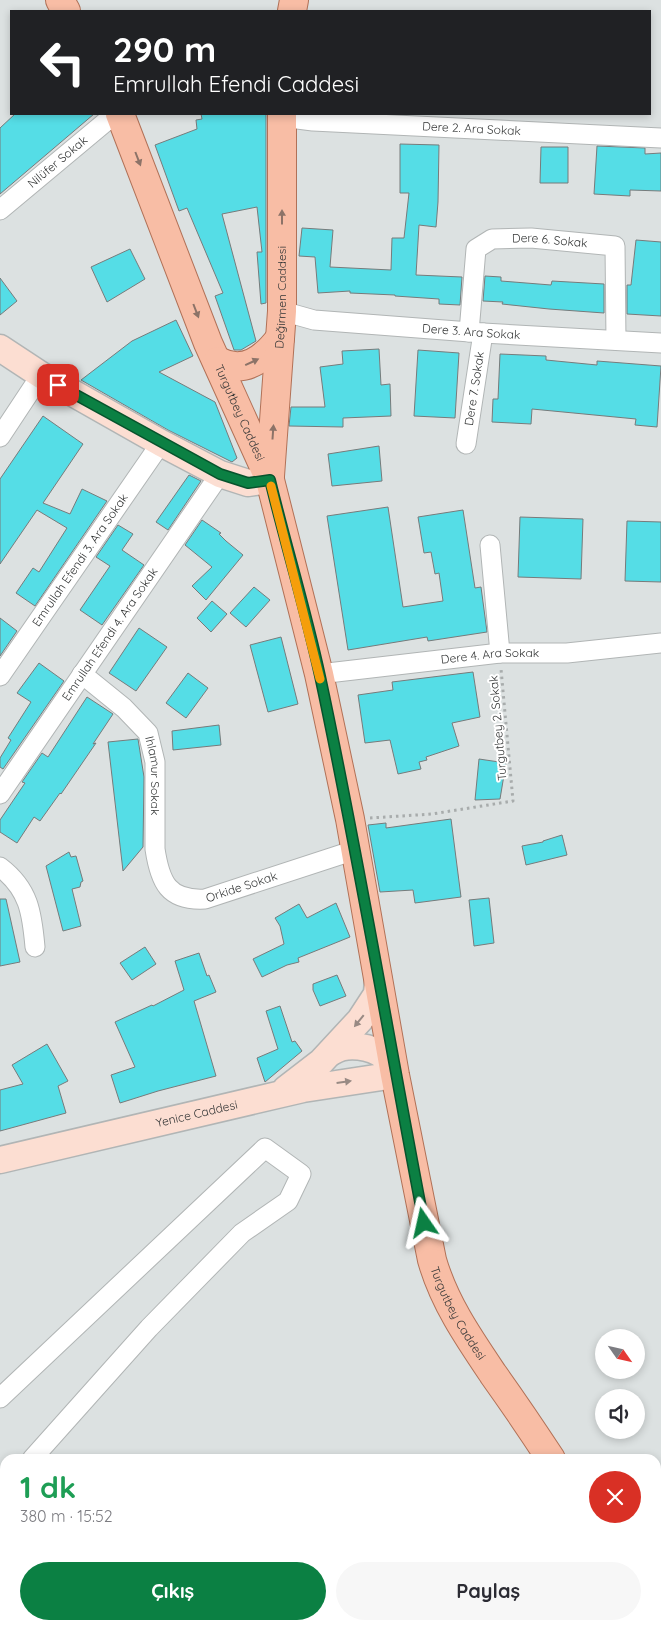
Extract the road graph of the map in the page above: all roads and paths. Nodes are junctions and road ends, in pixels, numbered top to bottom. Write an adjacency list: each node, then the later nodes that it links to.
1 (114, 115): 5 (street, Nilüfer Sokak)
2 (120, 115): 12 (main road, Turgutbey Caddesi, one-way to 12)
3 (282, 116): 4 (street, Dere 2. Ara Sokak); 6 (main road, Değirmen Caddesi, one-way to 3)
4 (661, 138)
5 (0, 210)
6 (282, 312): 7 (street, Dere 3. Ara Sokak); 8 (main road, Değirmen Caddesi)
7 (476, 333): 9 (street, Dere 3. Ara Sokak); 9 (street, Dere 6. Sokak); 16 (street, Dere 7. Sokak)
8 (280, 338): 12 (main road, one-way to 8); 18 (main road, Değirmen Caddesi, one-way to 8)
9 (616, 340): 10 (street, Dere 3. Ara Sokak)
10 (661, 343)
11 (0, 348): 13 (street)
12 (218, 362): 18 (main road, Turgutbey Caddesi)
13 (41, 375): 14 (street); 15 (street)
14 (0, 436)
15 (161, 443): 17 (street); 24 (street, Emrullah Efendi 3. Ara Sokak)
16 (466, 444)
17 (220, 474): 18 (street); 22 (street, Emrullah Efendi 4. Ara Sokak)
18 (270, 480): 23 (main road, Turgutbey Caddesi)
19 (490, 545): 21 (street)
20 (661, 642): 21 (street, Dere 4. Ara Sokak)
21 (500, 653): 23 (street, Dere 4. Ara Sokak); 26 (path, Turgutbey 2. Sokak)
22 (82, 674): 25 (street, Emrullah Efendi 4. Ara Sokak); 27 (street, Ihlamur Sokak)
23 (319, 674): 26 (main road, Turgutbey Caddesi)
24 (0, 676)
25 (0, 794)
26 (350, 819): 28 (main road, Turgutbey Caddesi)
27 (155, 849): 28 (street, Orkide Sokak)
28 (355, 850): 31 (main road, Turgutbey Caddesi)
29 (0, 868): 30 (street)
30 (35, 947)
31 (378, 978): 32 (street, one-way to 32); 33 (main road, Turgutbey Caddesi)
32 (332, 1052): 33 (street); 34 (street)
33 (395, 1074): 34 (street, Yenice Caddesi, one-way to 33); 38 (main road, Turgutbey Caddesi)
34 (279, 1094): 35 (street, Yenice Caddesi)
35 (0, 1160)
36 (0, 1398): 37 (street)
37 (36, 1454)
38 (549, 1454)

